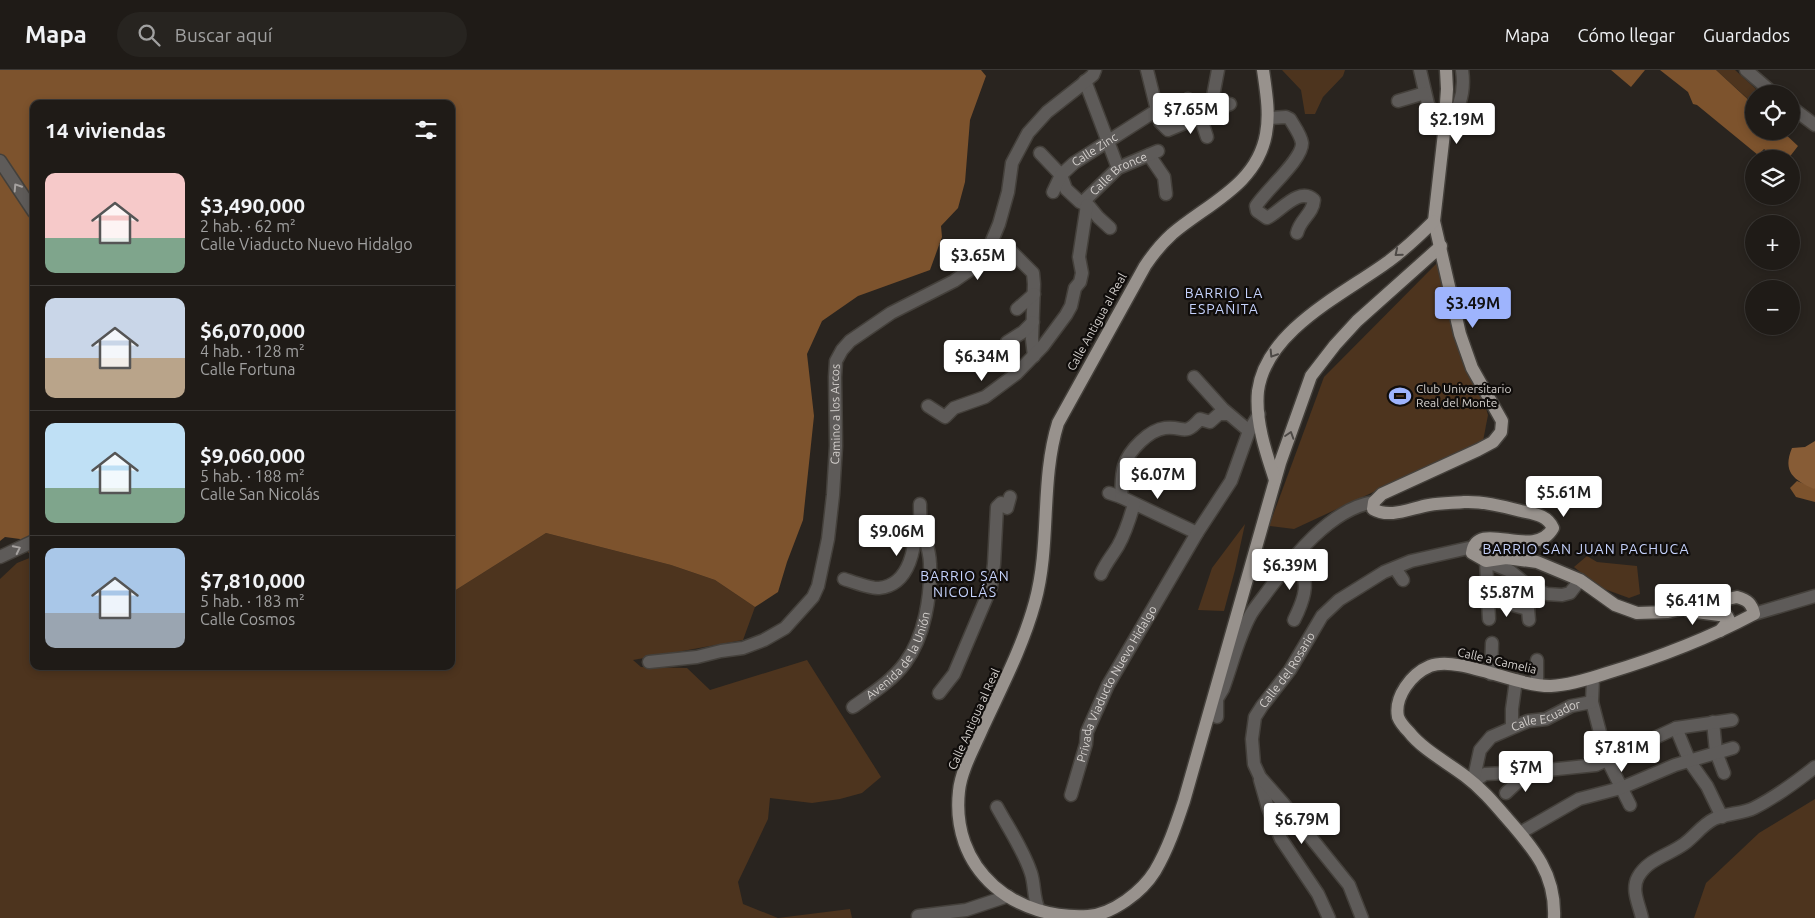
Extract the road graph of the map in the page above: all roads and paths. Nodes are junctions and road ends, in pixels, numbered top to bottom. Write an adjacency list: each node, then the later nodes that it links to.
1 (1095, 70): 9 (street, Camino a los Arcos)
2 (1147, 70): 15 (street)
3 (1218, 70): 16 (street)
4 (1263, 70): 18 (main road, Calle Antigua al Real)
5 (1420, 70): 11 (street)
6 (1446, 70): 20 (main road)
7 (1462, 70): 20 (street)
8 (1746, 70): 10 (street)
9 (1085, 81): 22 (street); 71 (street, Camino a los Arcos)
10 (1764, 85)
11 (1425, 93): 13 (street); 20 (street)
12 (1188, 99): 16 (street)
13 (1398, 101)
14 (1230, 104): 16 (street)
15 (1157, 110): 16 (street); 22 (street, Calle Zinc)
16 (1204, 114): 21 (street)
17 (1800, 114): 19 (street)
18 (1268, 118): 33 (street); 100 (main road, Calle Antigua al Real)
19 (1815, 125)
20 (1444, 133): 31 (main road)
21 (1207, 137)
22 (1108, 141): 25 (street); 26 (street, Calle Zinc)
23 (1040, 153): 26 (street, Calle Zinc)
24 (0, 161): 30 (street, one-way to 24)
25 (1118, 168): 28 (street, Calle Bronce); 29 (street, Calle Bronce)
26 (1061, 175): 27 (street); 29 (street, Calle Zinc)
27 (1053, 192)
28 (1166, 194)
29 (1085, 203): 32 (street, Calle Zinc); 40 (street)
30 (30, 206)
31 (1434, 221): 34 (main road); 44 (main road, one-way to 44)
32 (1110, 228)
33 (1297, 233)
34 (1441, 246): 46 (main road, Calle Antigua al Real, one-way to 34); 48 (main road)
35 (1009, 249): 36 (street)
36 (1034, 294): 37 (street); 38 (street)
37 (1017, 309)
38 (1033, 322): 39 (street); 40 (street)
39 (1007, 342)
40 (1034, 356): 42 (street)
41 (1194, 378): 43 (street)
42 (928, 406)
43 (1228, 414): 45 (street); 49 (street)
44 (1259, 414): 45 (street, Privada Viaducto Nuevo Hidalgo); 46 (main road)
45 (1249, 431): 50 (street, Privada Viaducto Nuevo Hidalgo)
46 (1275, 481): 102 (main road, Calle Antigua al Real)
47 (1010, 496): 76 (street)
48 (1374, 502): 52 (main road); 55 (street)
49 (1134, 504): 50 (street); 57 (street)
50 (1197, 533): 95 (street, Privada Viaducto Nuevo Hidalgo)
51 (30, 543): 53 (street, one-way to 51)
52 (1473, 547): 54 (main road); 56 (street, Calle del Rosario)
53 (0, 557)
54 (1486, 561): 60 (main road); 61 (street); 63 (street)
55 (1290, 562): 67 (street); 79 (street)
56 (1395, 568): 59 (street); 91 (street, Calle del Rosario)
57 (1101, 574)
58 (844, 579): 78 (street, Avenida de la Unión)
59 (1402, 580)
60 (1580, 580): 61 (street); 64 (main road)
61 (1531, 588): 63 (street)
62 (1815, 596): 65 (street)
63 (1488, 601): 66 (street)
64 (1682, 609): 65 (main road); 68 (main road)
65 (1754, 614): 68 (main road, Calle a Camelia)
66 (1489, 619)
67 (1294, 620)
68 (1720, 632): 73 (main road, Calle a Camelia)
69 (1492, 643): 72 (street)
70 (1537, 660): 75 (street)
71 (649, 662)
72 (1491, 674): 74 (main road, Calle a Camelia); 92 (main road, Calle a Camelia)
73 (1593, 678): 75 (main road, Calle a Camelia); 77 (street)
74 (1516, 680): 75 (main road, Calle a Camelia); 82 (street)
75 (1536, 684)
76 (939, 693)
77 (1592, 702): 82 (street, Calle Ecuador); 86 (street)
78 (853, 707)
79 (1217, 717)
80 (1732, 720): 81 (street)
81 (1713, 722): 83 (street); 85 (street)
82 (1512, 727): 92 (street, Calle Ecuador)
83 (1676, 728): 86 (street); 87 (street)
84 (1733, 748): 85 (street)
85 (1716, 752): 87 (street); 90 (street)
86 (1607, 759): 89 (street); 93 (street)
87 (1690, 762): 93 (street); 98 (street)
88 (1815, 767): 98 (street)
89 (1528, 772): 92 (street); 94 (street)
90 (1724, 773)
91 (1260, 777): 104 (street); 105 (street, Calle del Rosario)
92 (1473, 782): 106 (main road, Calle a Camelia)
93 (1622, 788): 96 (street); 99 (street)
94 (1506, 793)
95 (1071, 795)
96 (1630, 805)
97 (997, 807): 101 (street)
98 (1722, 817): 107 (street)
99 (1525, 830)
100 (1008, 896): 101 (main road, Calle Antigua al Real); 103 (street)
101 (1039, 910): 102 (main road, Calle Antigua al Real)
102 (1112, 913)
103 (918, 916)
104 (1329, 918)
105 (1362, 918)
106 (1554, 918)
107 (1642, 918)

